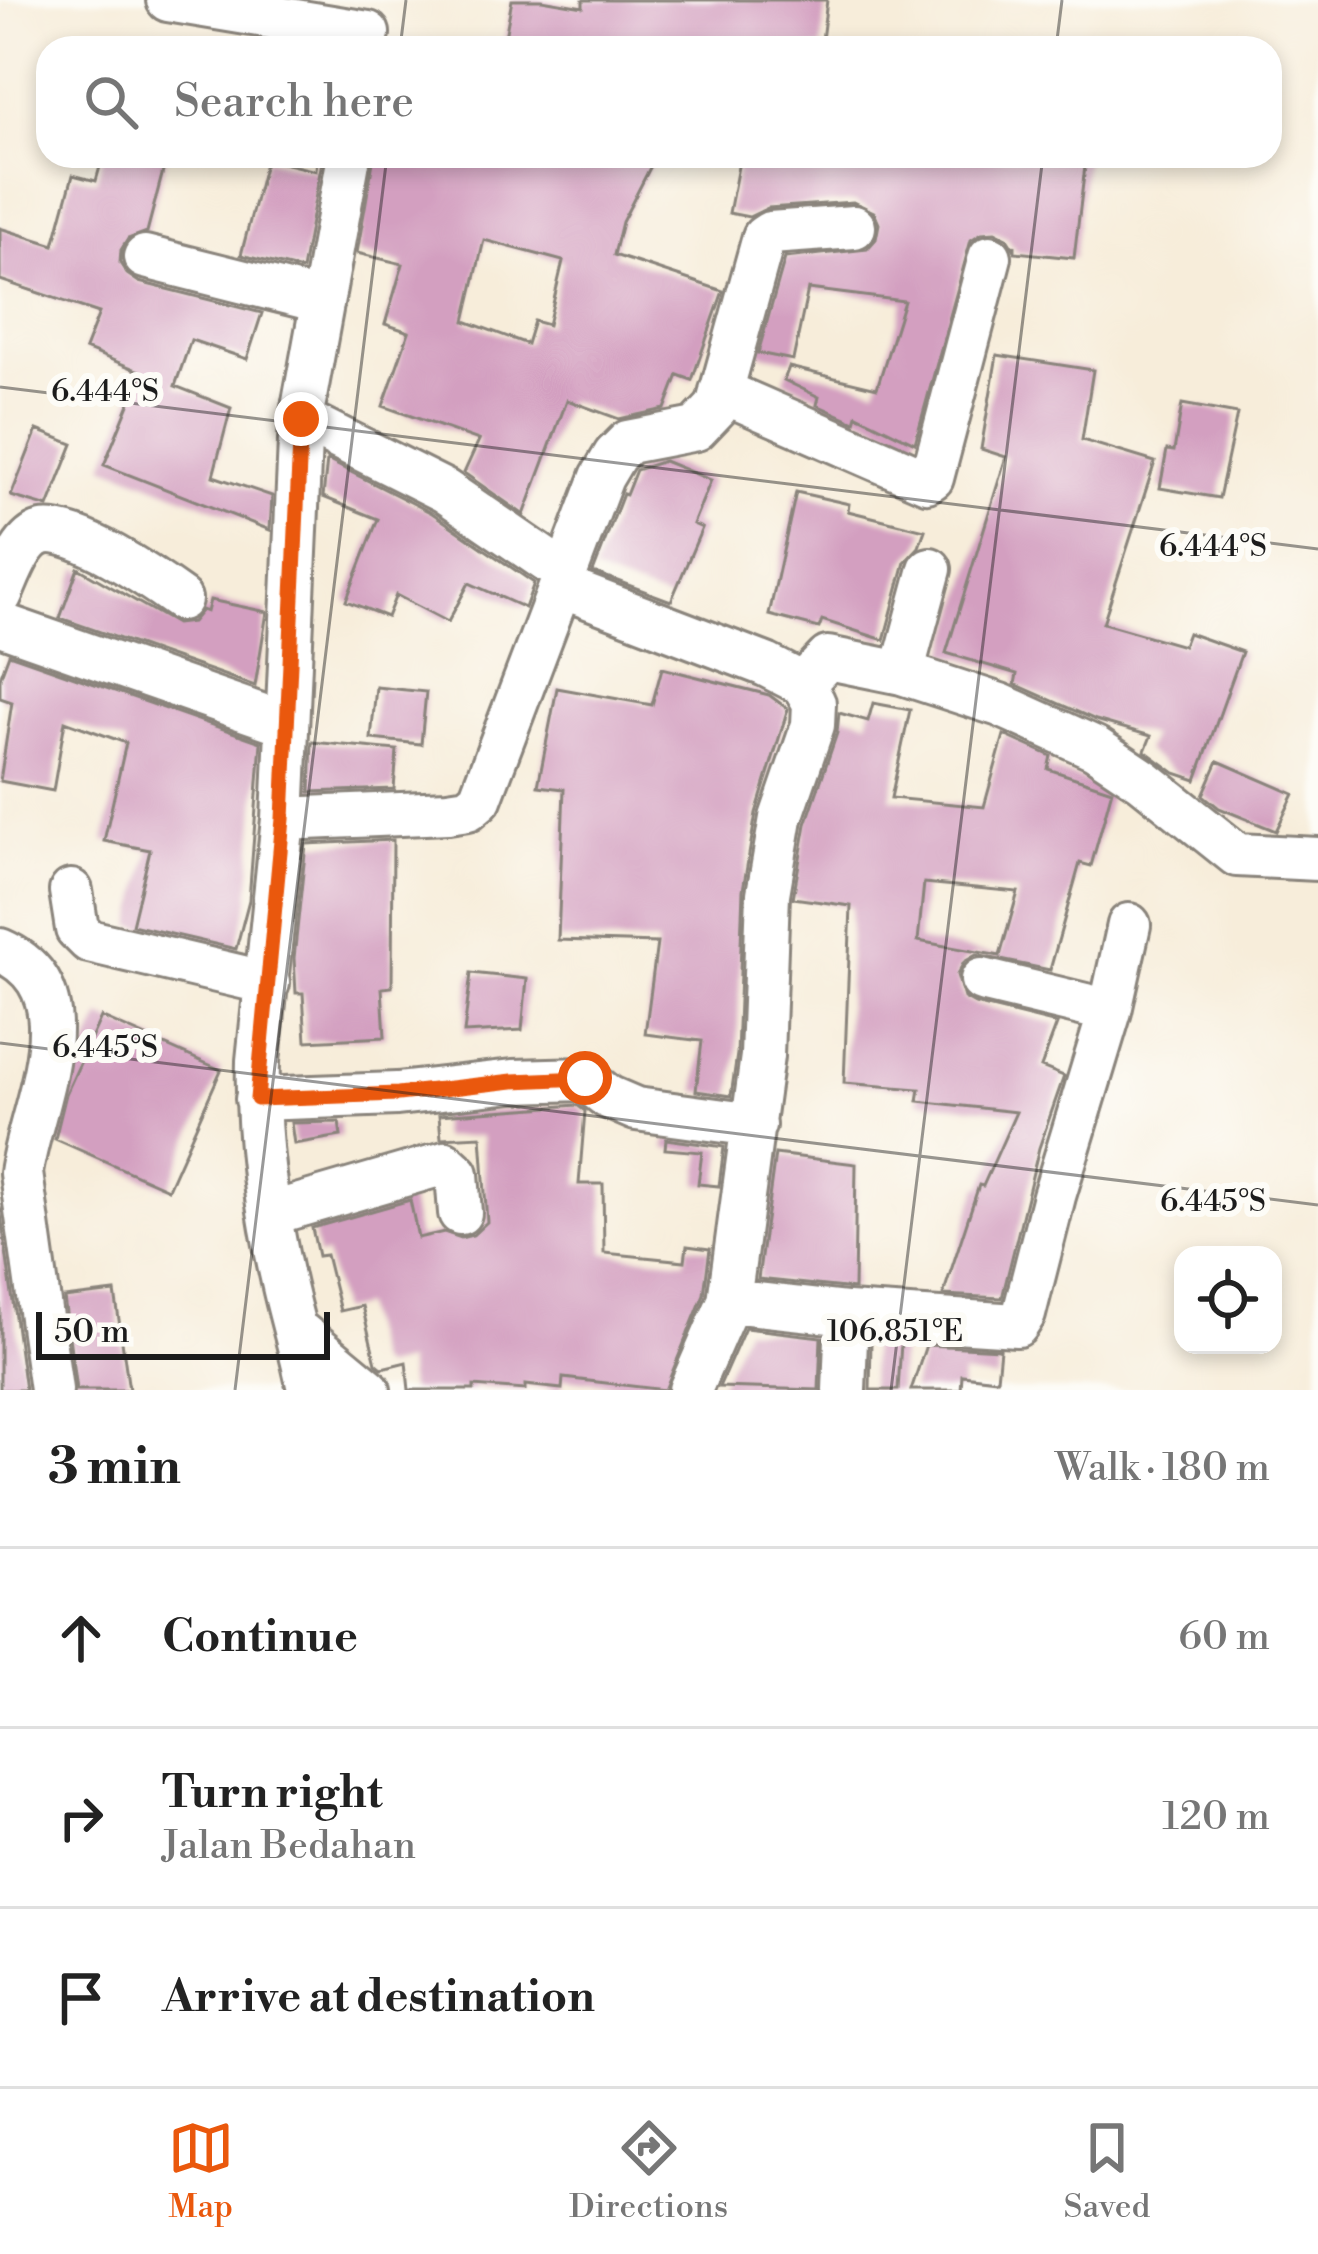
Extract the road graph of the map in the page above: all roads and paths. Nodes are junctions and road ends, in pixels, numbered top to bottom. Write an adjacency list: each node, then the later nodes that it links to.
1 (168, 0): 2 (street)
2 (368, 27)
3 (347, 168): 7 (street)
4 (854, 227): 8 (street)
5 (145, 257): 7 (street)
6 (990, 257): 8 (street)
7 (320, 301): 9 (street)
8 (721, 391): 11 (street)
9 (301, 419): 11 (street); 17 (street)
10 (930, 569): 15 (street)
11 (564, 580): 16 (street); 18 (street)
12 (0, 596): 13 (street)
13 (180, 598)
14 (0, 624): 17 (street)
15 (902, 673): 16 (street); 19 (street)
16 (803, 684): 27 (street)
17 (286, 724): 18 (street)
18 (283, 819): 24 (street)
19 (1318, 859)
20 (71, 892): 24 (street)
21 (1129, 925): 25 (street)
22 (0, 950): 28 (street)
23 (982, 980): 25 (street)
24 (268, 983): 26 (street)
25 (1110, 1011): 32 (street)
26 (257, 1099): 27 (street); 29 (street)
27 (754, 1125): 31 (street)
28 (13, 1138): 34 (street)
29 (273, 1214): 30 (street); 33 (street)
30 (460, 1214)
31 (729, 1301): 32 (street); 37 (street)
32 (848, 1314): 38 (street)
33 (299, 1332): 35 (street); 36 (street)
34 (51, 1390)
35 (308, 1390)
36 (369, 1390)
37 (690, 1390)
38 (844, 1390)

